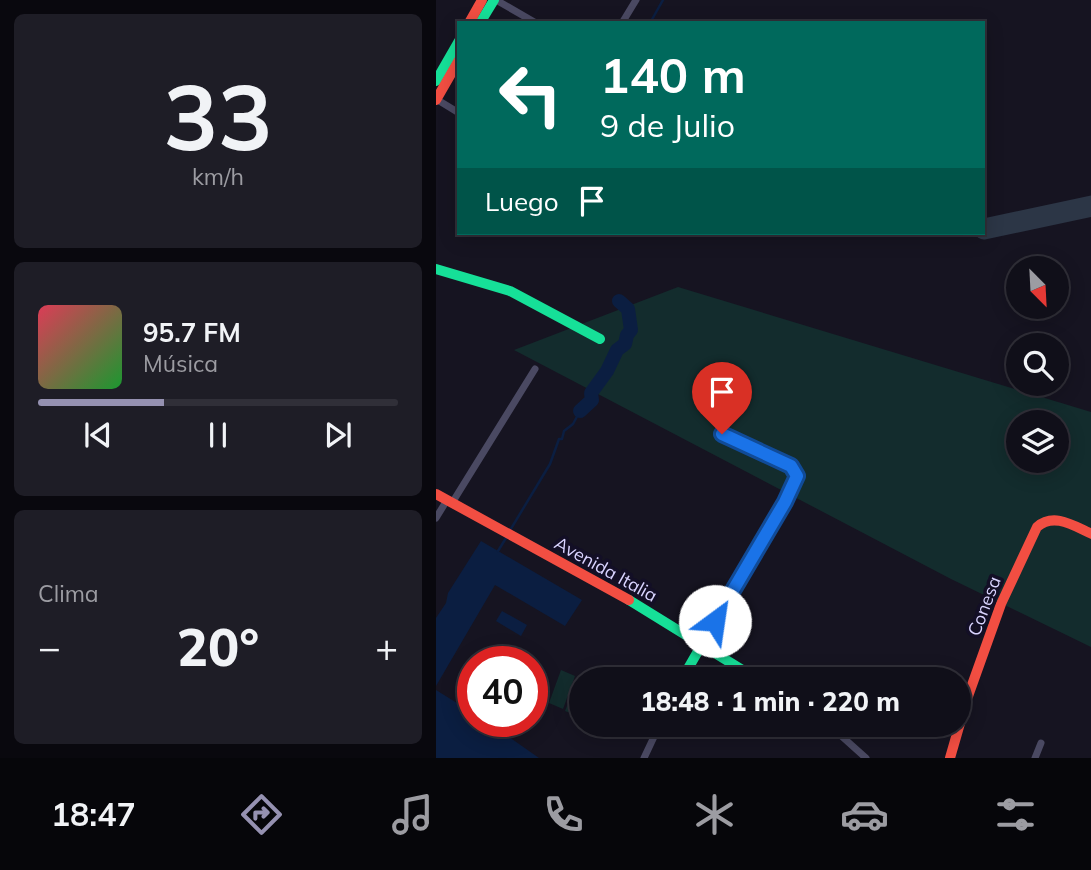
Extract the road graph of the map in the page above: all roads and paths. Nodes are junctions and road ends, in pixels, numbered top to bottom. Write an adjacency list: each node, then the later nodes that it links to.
1 (482, 0): 4 (street)
2 (495, 0): 5 (street); 6 (street)
3 (636, 0): 7 (street)
4 (470, 21)
5 (481, 21)
6 (532, 21)
7 (624, 21)
8 (457, 45): 10 (street)
9 (457, 63): 11 (street)
10 (436, 82)
11 (436, 100): 12 (street)
12 (457, 112)
13 (436, 269): 14 (street)
14 (600, 340)
15 (535, 369): 17 (street)
16 (722, 434): 20 (street)
17 (445, 499): 18 (street); 20 (street, Avenida Italia)
18 (436, 518)
19 (1091, 534): 28 (street, Conesa)
20 (701, 645): 21 (street); 22 (street, Avenida Italia)
21 (689, 667)
22 (737, 667)
23 (653, 737): 26 (street)
24 (843, 737): 27 (street)
25 (1041, 743): 29 (street)
26 (644, 758)
27 (866, 758)
28 (950, 758)
29 (1035, 758)

